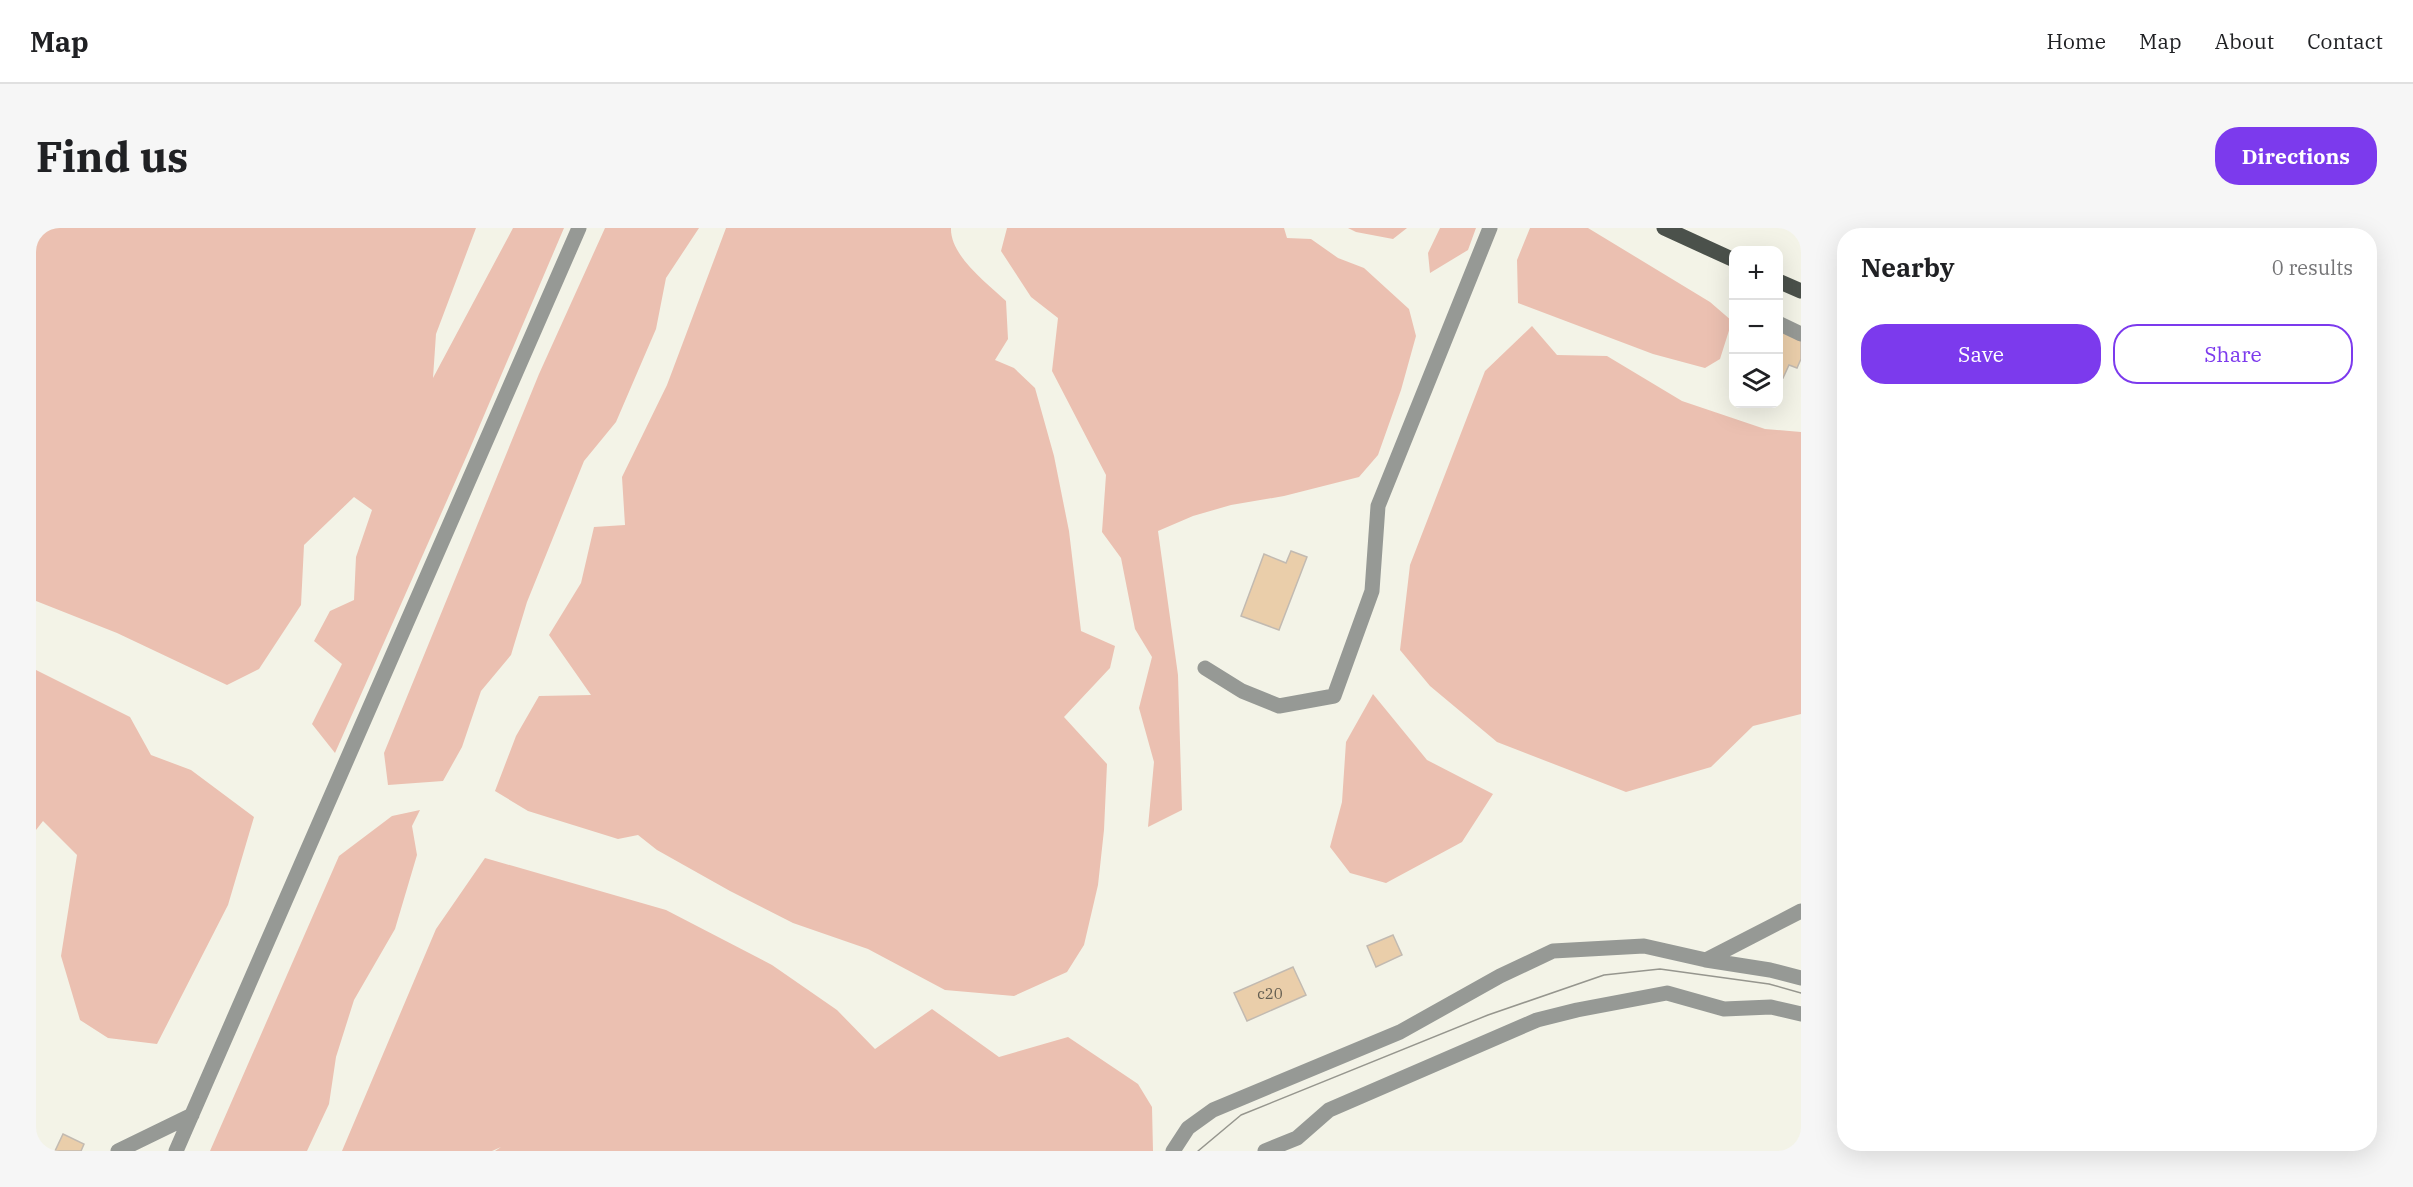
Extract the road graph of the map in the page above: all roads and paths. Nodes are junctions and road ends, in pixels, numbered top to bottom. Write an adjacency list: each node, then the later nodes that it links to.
1 (579, 228): 14 (street)
2 (1490, 228): 9 (street)
3 (1664, 228): 4 (main road)
4 (1729, 258)
5 (1783, 282): 6 (main road)
6 (1801, 291)
7 (1783, 325): 8 (street)
8 (1801, 334)
9 (1205, 668)
10 (1801, 911): 11 (street)
11 (1706, 960): 12 (street); 17 (street)
12 (1801, 978)
13 (1801, 1014): 18 (street)
14 (192, 1115): 15 (street); 16 (street)
15 (118, 1151)
16 (176, 1151)
17 (1173, 1151)
18 (1265, 1151)

